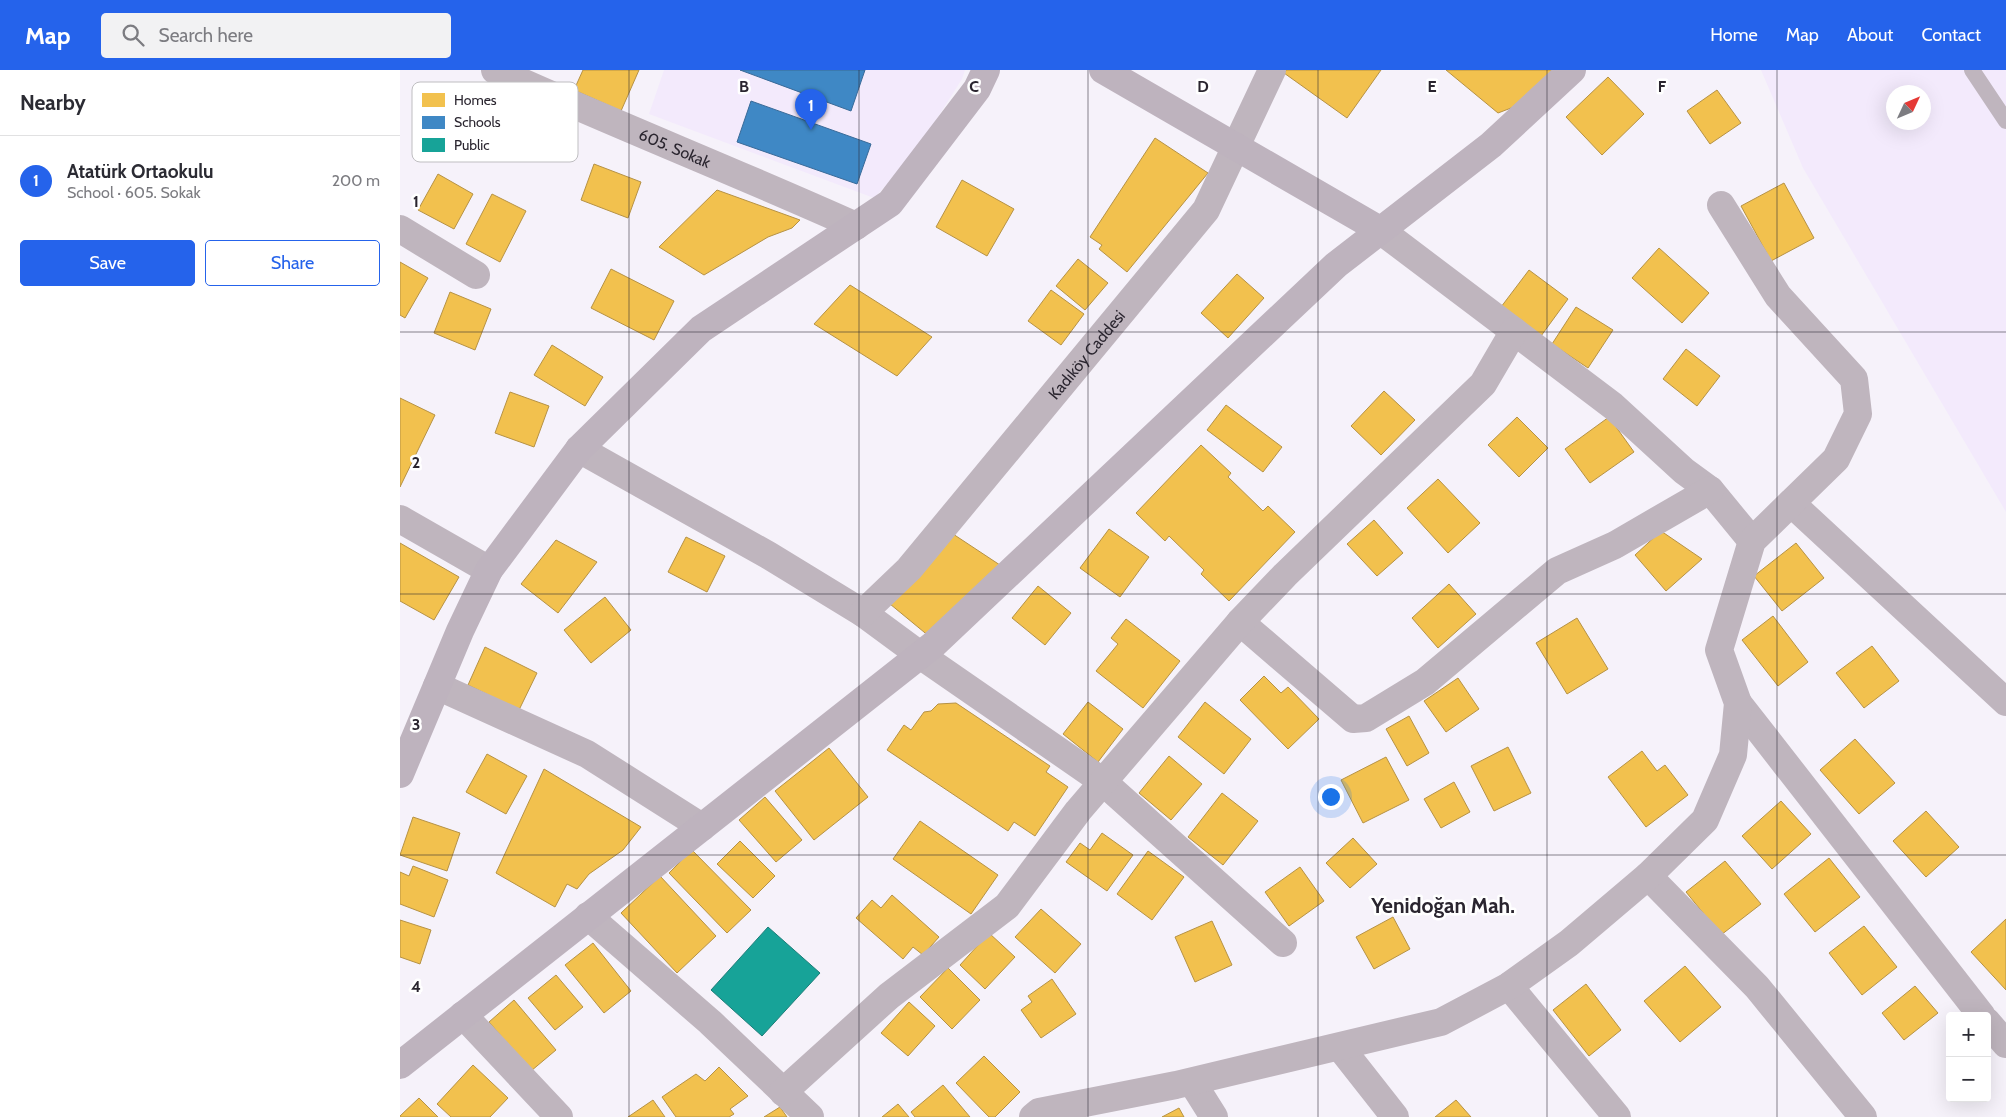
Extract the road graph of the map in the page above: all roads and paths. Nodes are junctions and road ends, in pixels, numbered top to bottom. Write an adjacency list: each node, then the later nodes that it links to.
1 (495, 70): 7 (street, 605. Sokak)
2 (986, 70): 12 (street)
3 (1103, 70): 10 (street)
4 (1272, 70): 10 (street, Kadıköy Caddesi)
5 (1572, 70): 14 (street)
6 (1972, 70): 9 (lane)
7 (521, 82)
8 (578, 107): 12 (street, 605. Sokak)
9 (2006, 121)
10 (1236, 147): 14 (street); 23 (street, Kadıköy Caddesi)
11 (1721, 205): 19 (street)
12 (856, 226): 17 (street)
13 (400, 229): 15 (street)
14 (1380, 230): 16 (street); 25 (street)
15 (476, 275)
16 (1514, 331): 18 (street); 24 (street)
17 (579, 449): 22 (street); 23 (street)
18 (1710, 490): 21 (street); 24 (street)
19 (1791, 503): 21 (street); 27 (street)
20 (400, 519): 22 (street)
21 (1752, 541): 28 (street)
22 (489, 570): 26 (street)
23 (862, 613): 25 (street)
24 (1240, 622): 30 (street)
25 (920, 655): 30 (street); 31 (street)
26 (437, 686): 29 (street); 31 (street)
27 (2006, 702)
28 (1738, 703): 32 (street); 36 (street)
29 (400, 774)
30 (1102, 781): 34 (street); 43 (street)
31 (702, 827): 33 (street)
32 (1648, 876): 35 (street); 50 (street)
33 (588, 916): 37 (street); 43 (street)
34 (1283, 943)
35 (1509, 986): 40 (street); 49 (street)
36 (1979, 1012)
37 (463, 1015): 41 (street); 44 (street)
38 (1991, 1027): 39 (street)
39 (2006, 1044)
40 (1340, 1047): 42 (street); 48 (street)
41 (400, 1065)
42 (1192, 1082): 46 (street); 47 (street)
43 (783, 1092): 45 (street)
44 (558, 1117)
45 (810, 1117)
46 (1032, 1117)
47 (1214, 1117)
48 (1395, 1117)
49 (1617, 1117)
50 (1864, 1117)

